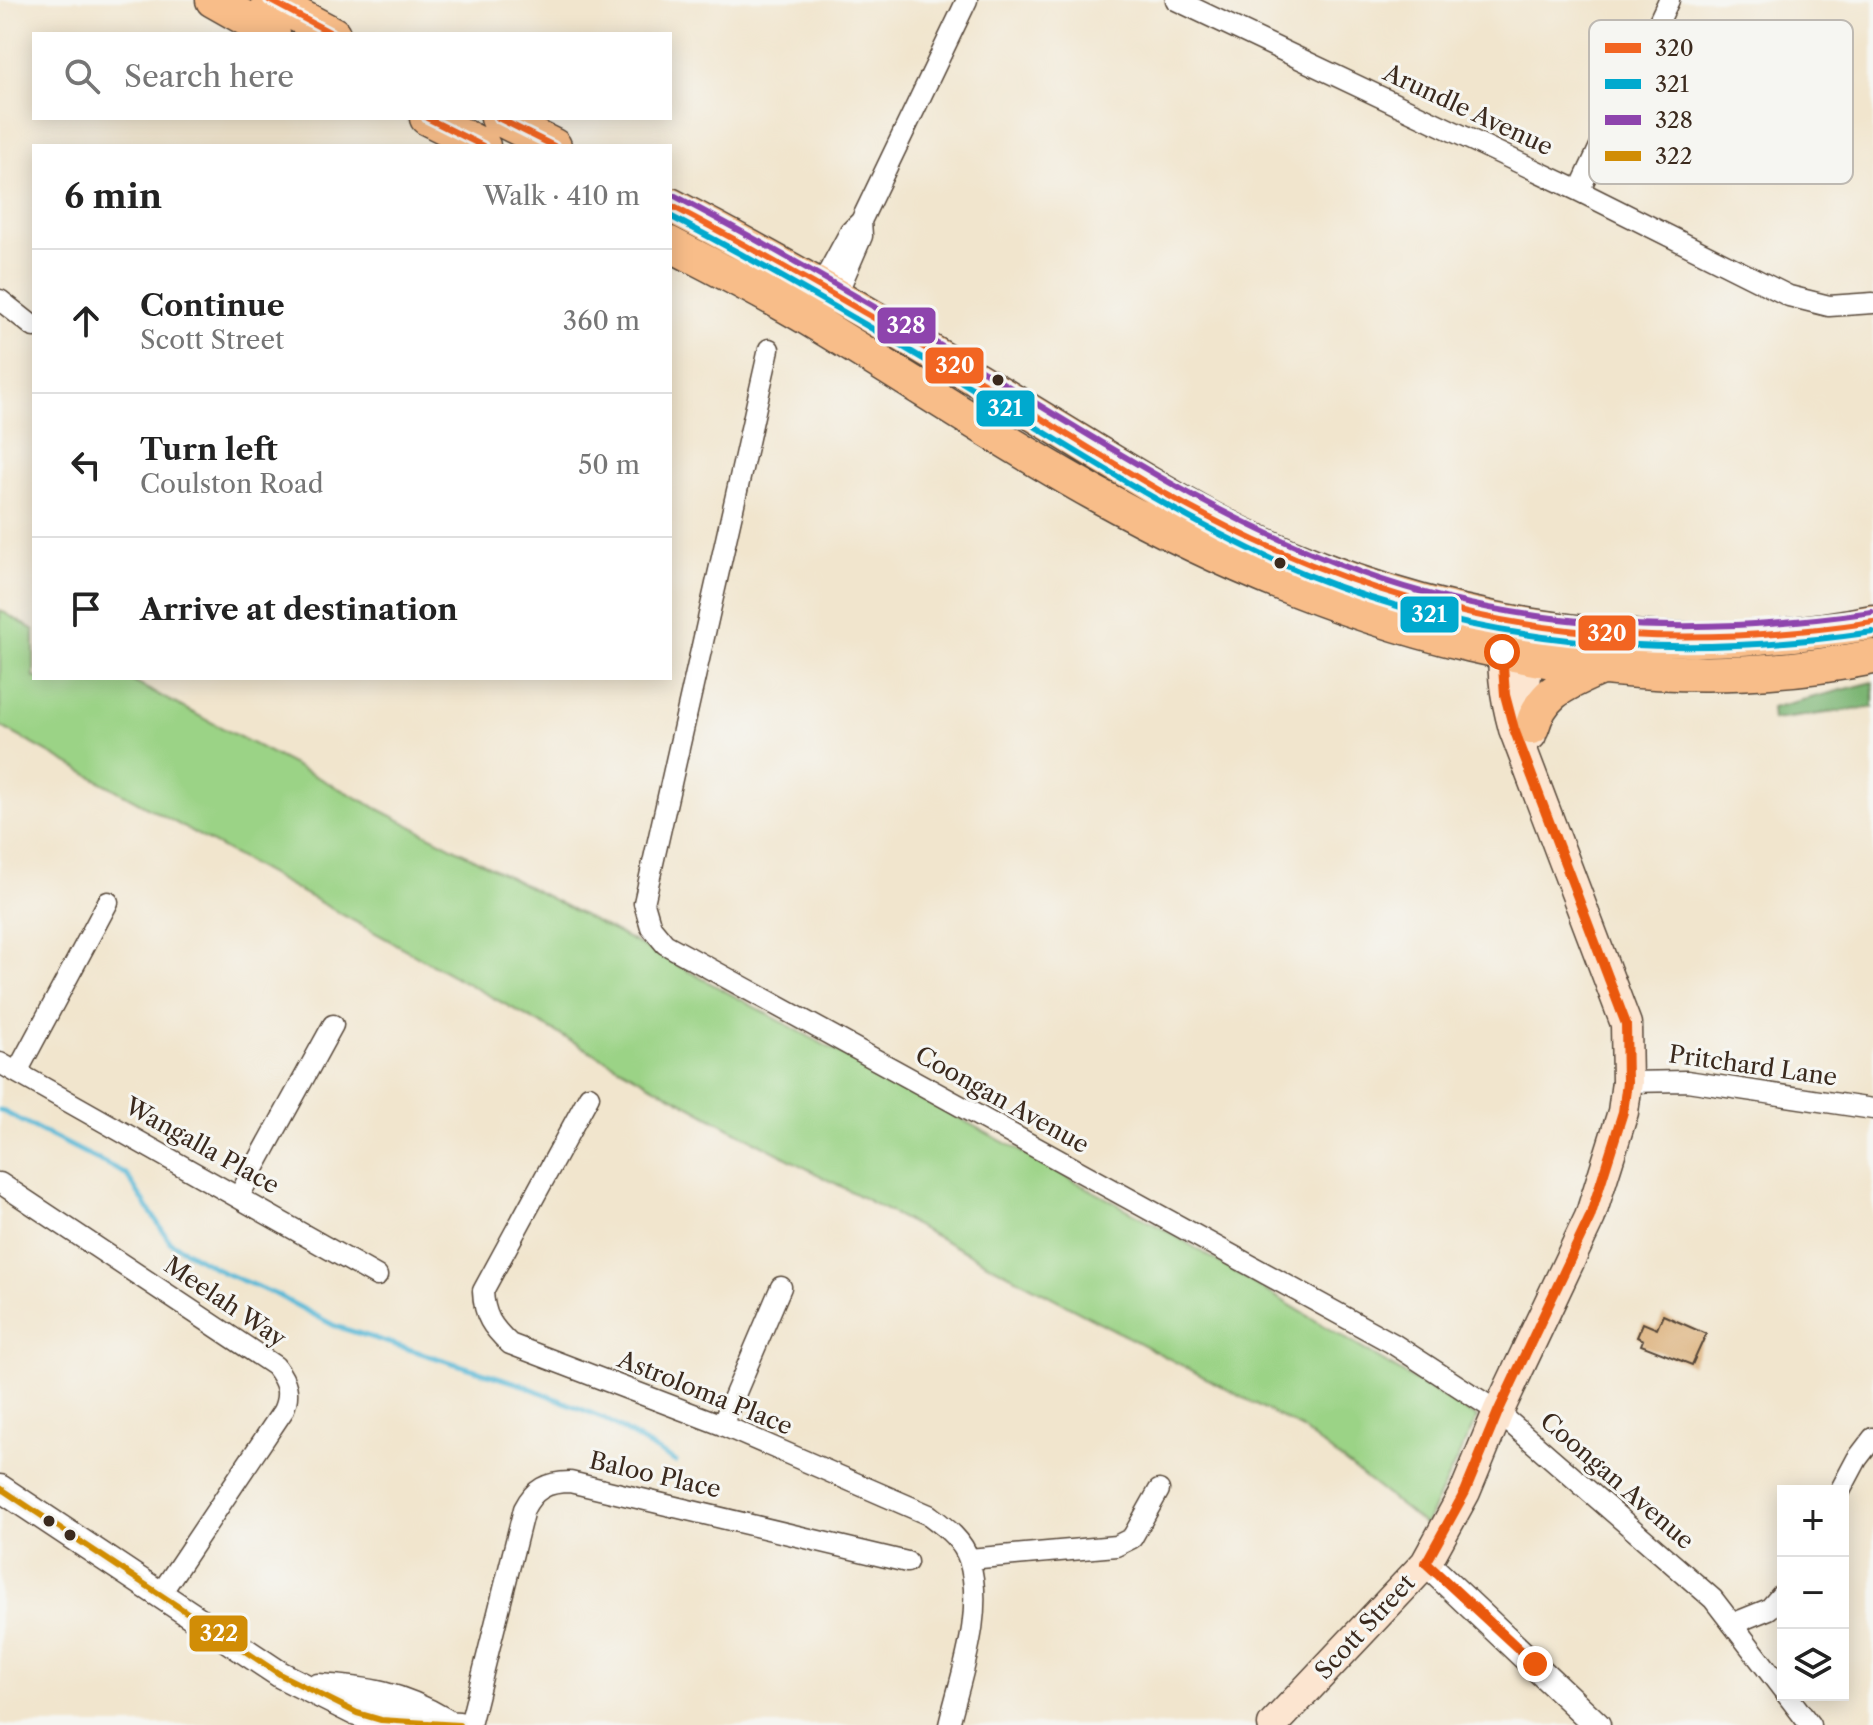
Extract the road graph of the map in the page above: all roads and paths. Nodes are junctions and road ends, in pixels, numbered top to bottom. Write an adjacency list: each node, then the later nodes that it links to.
1 (213, 0): 7 (highway)
2 (269, 0): 8 (highway)
3 (967, 0): 17 (street)
4 (1176, 0): 14 (street, Arundle Avenue)
5 (1669, 0): 6 (street)
6 (1660, 20)
7 (269, 32)
8 (329, 32)
9 (431, 120): 11 (highway)
10 (502, 120): 12 (highway)
11 (479, 144)
12 (550, 144)
13 (1589, 170): 14 (street)
14 (1579, 191): 19 (street, Arundle Avenue)
15 (672, 206): 17 (highway)
16 (672, 245): 20 (highway)
17 (829, 290): 20 (street); 24 (highway)
18 (0, 300): 21 (street)
19 (1873, 303)
20 (814, 322): 24 (highway)
21 (32, 325)
22 (769, 349): 39 (street, Coongan Avenue)
23 (1873, 622): 24 (highway)
24 (1517, 639): 26 (highway); 27 (main road, Scott Street); 28 (main road, Scott Street)
25 (1873, 657): 26 (highway)
26 (1598, 669): 27 (highway)
27 (1532, 727): 28 (main road, Scott Street)
28 (1529, 761): 32 (main road, Scott Street)
29 (108, 902): 31 (street)
30 (333, 1025): 36 (street)
31 (8, 1067): 36 (street, Wangalla Place)
32 (1627, 1082): 34 (street, Pritchard Lane); 39 (main road, Scott Street)
33 (589, 1096): 40 (street, Astroloma Place)
34 (1873, 1109)
35 (0, 1183): 48 (street, Meelah Way)
36 (239, 1196): 37 (street, Wangalla Place)
37 (377, 1276)
38 (781, 1287): 40 (street)
39 (1498, 1412): 47 (main road, Scott Street); 50 (street, Coongan Avenue)
40 (722, 1425): 45 (street, Astroloma Place)
41 (1873, 1438): 42 (street)
42 (1843, 1485)
43 (0, 1488): 48 (street)
44 (1159, 1490): 45 (street)
45 (969, 1559): 54 (street)
46 (907, 1562): 53 (street, Baloo Place)
47 (1426, 1563): 55 (main road, Scott Street); 56 (street)
48 (159, 1596): 53 (street)
49 (1777, 1600): 50 (street)
50 (1732, 1624): 51 (street, Coongan Avenue)
51 (1777, 1682)
52 (1792, 1701): 57 (street)
53 (459, 1724)
54 (949, 1725)
55 (1273, 1725)
56 (1597, 1725)
57 (1810, 1725)

